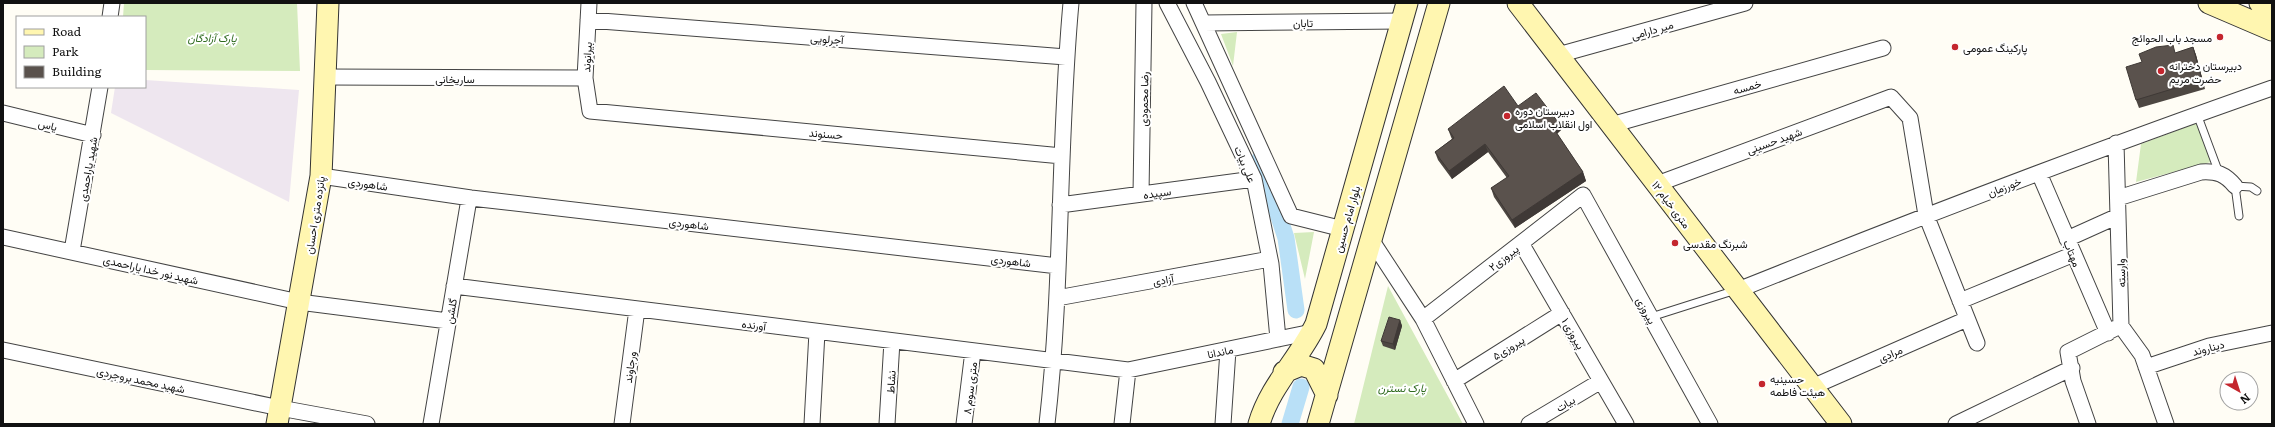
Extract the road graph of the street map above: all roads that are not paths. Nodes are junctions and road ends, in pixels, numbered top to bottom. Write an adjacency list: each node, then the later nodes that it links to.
1 (112, 3): 15 (street)
2 (328, 3): 22 (main road, پانزده متری احسان)
3 (589, 3): 16 (street, بیرانوند)
4 (1071, 3): 21 (street)
5 (1144, 3): 40 (street, رضا محمودی)
6 (1167, 3): 36 (street, علی بیات)
7 (1194, 3): 17 (street, علی بیات)
8 (1439, 3): 51 (main road)
9 (1518, 3): 20 (main road, ۱۲ متری خیام)
10 (1745, 3): 20 (street, میر دارامی)
11 (2209, 3): 18 (main road)
12 (2260, 3): 13 (main road)
13 (2272, 8)
14 (1404, 12): 17 (street, تابان); 48 (main road, بلوار امام حسین)
15 (110, 16)
16 (588, 20): 21 (street, آجرلویی); 23 (street, بیرانوند)
17 (1204, 24): 48 (street, علی بیات)
18 (2272, 30)
19 (1882, 48): 29 (street, خمسه)
20 (1558, 55): 29 (main road, ۱۲ متری خیام)
21 (1066, 57): 32 (street)
22 (325, 78): 23 (street, ساریخانی); 35 (main road, پانزده متری احسان)
23 (585, 78): 26 (street, بیرانوند)
24 (100, 88): 30 (street, شهید یاراحمدی)
25 (2272, 88): 28 (street, خورزمان)
26 (590, 111): 32 (street, حسنوند)
27 (3, 113): 30 (street, یاس)
28 (2197, 114): 31 (street, خورزمان); 34 (lane)
29 (1612, 125): 37 (main road, ۱۲ متری خیام)
30 (93, 134): 53 (street, شهید یاراحمدی)
31 (2116, 143): 33 (street, خورزمان); 43 (street, وارسته)
32 (1062, 156): 44 (street)
33 (2039, 173): 45 (street, خورزمان); 50 (street, مهتاب)
34 (2219, 173): 38 (street); 43 (street)
35 (321, 176): 42 (street, شاهوردی); 61 (main road, پانزده متری احسان)
36 (1254, 179): 40 (street, سپیده); 55 (street, علی بیات)
37 (1657, 184): 45 (street, شهید حسینی); 58 (main road, ۱۲ متری خیام)
38 (2235, 186): 39 (lane); 47 (lane)
39 (2257, 191)
40 (1141, 194): 44 (street, سپیده)
41 (1583, 195): 52 (street, پیروزی۲); 64 (street, پیروزی)
42 (471, 198): 56 (street, شاهوردی); 57 (street, گلشن)
43 (2118, 198): 46 (street, وارسته)
44 (1060, 205): 56 (street)
45 (1926, 215): 58 (street, خورزمان); 60 (street)
46 (2118, 216): 50 (street); 68 (street, وارسته)
47 (2239, 216)
48 (1343, 229): 70 (main road, بلوار امام حسین)
49 (3, 237): 53 (street, شهید نور خدا یاراحمدی)
50 (2067, 239): 54 (street, مهتاب)
51 (1372, 241): 65 (street); 73 (main road)
52 (1521, 243): 63 (street, پیروزی ۱); 65 (street, پیروزی۲)
53 (72, 251): 61 (street, شهید نور خدا یاراحمدی)
54 (2074, 254): 60 (street); 71 (street, مهتاب)
55 (1270, 259): 59 (street, آزادی); 74 (street, علی بیات)
56 (1058, 266): 59 (street)
57 (454, 286): 62 (street, آورنده); 67 (street, گلشن)
58 (1738, 290): 64 (lane); 87 (main road, ۱۲ متری خیام)
59 (1057, 298): 80 (street)
60 (1960, 301): 66 (street)
61 (299, 302): 67 (street, شهید نور خدا یاراحمدی); 89 (main road, پانزده متری احسان)
62 (637, 309): 69 (street, آورنده); 92 (street, ورجاوند)
63 (1562, 313): 85 (street, پیروزی۵); 86 (street, پیروزی ۱)
64 (1651, 317): 104 (street, پیروزی)
65 (1423, 319): 85 (street)
66 (1967, 319): 76 (street); 87 (street, مرادی)
67 (448, 321): 91 (street, گلشن)
68 (2121, 326): 71 (street); 81 (street)
69 (817, 332): 75 (street, آورنده); 93 (street)
70 (1312, 332): 73 (main road); 74 (street, ماندانا); 84 (main road, بلوار امام حسین)
71 (2108, 333): 82 (street)
72 (2272, 333): 81 (street, دیناروند)
73 (1344, 336): 88 (main road)
74 (1278, 339): 78 (street, ماندانا)
75 (892, 341): 79 (street, آورنده); 94 (street, نشاط)
76 (1977, 343)
77 (3, 350): 89 (street, شهید محمد بروجردی)
78 (1228, 350): 83 (street, ماندانا); 98 (street)
79 (973, 351): 80 (street, آورنده); 95 (street, ۸ متری سوم)
80 (1055, 360): 83 (street, ماندانا); 96 (street)
81 (2146, 367): 108 (street)
82 (2072, 368): 106 (street); 107 (street)
83 (1128, 370): 97 (street)
84 (1284, 372): 88 (main road); 99 (main road, بلوار امام حسین)
85 (1454, 381): 101 (street)
86 (1601, 381): 102 (street, بیات); 103 (street, پیروزی ۱)
87 (1812, 386): 105 (main road, ۱۲ متری خیام)
88 (1327, 395): 100 (main road)
89 (278, 416): 90 (street, شهید محمد بروجردی)
90 (367, 424)
91 (430, 424)
92 (622, 424)
93 (812, 424)
94 (887, 424)
95 (964, 424)
96 (1047, 424)
97 (1122, 424)
98 (1223, 424)
99 (1258, 424)
100 (1318, 424)
101 (1476, 424)
102 (1529, 424)
103 (1626, 424)
104 (1710, 424)
105 (1841, 424)
106 (1956, 424)
107 (2088, 424)
108 (2166, 424)

